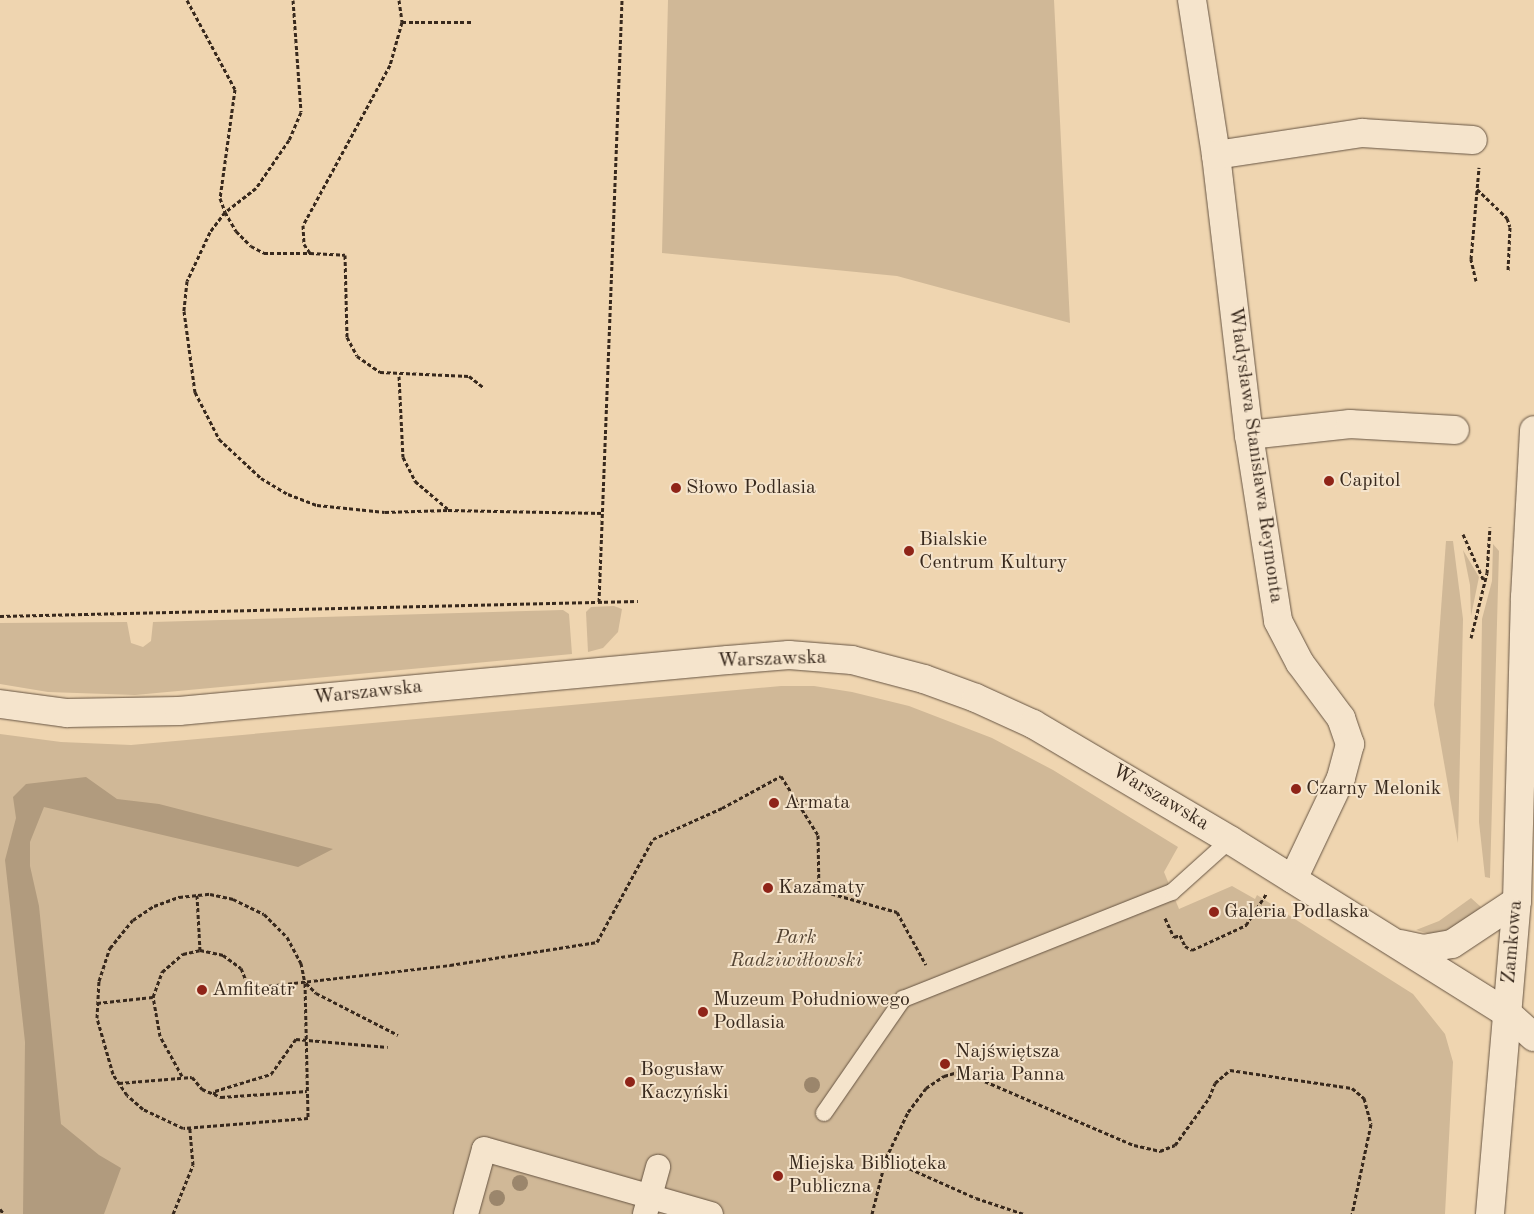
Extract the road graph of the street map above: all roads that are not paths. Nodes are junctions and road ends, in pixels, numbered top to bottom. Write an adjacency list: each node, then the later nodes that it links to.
1 (1192, 0): 3 (street, Władysława Stanisława Reymonta)
2 (1473, 140): 3 (street)
3 (1216, 155): 6 (street, Władysława Stanisława Reymonta)
4 (1455, 430): 6 (street)
5 (1534, 430): 10 (street, Zamkowa)
6 (1249, 435): 9 (street, Władysława Stanisława Reymonta)
7 (0, 704): 8 (street, Warszawska)
8 (1230, 840): 9 (street, Warszawska); 14 (lane)
9 (1293, 879): 11 (street, Warszawska)
10 (1517, 901): 11 (street); 12 (street, Zamkowa)
11 (1397, 944): 12 (street, Warszawska)
12 (1507, 1013): 13 (street, Warszawska); 19 (street, Zamkowa)
13 (1534, 1037)
14 (824, 1113)
15 (658, 1166): 16 (street)
16 (647, 1205): 17 (street); 18 (street)
17 (466, 1214)
18 (711, 1214)
19 (1490, 1214)

